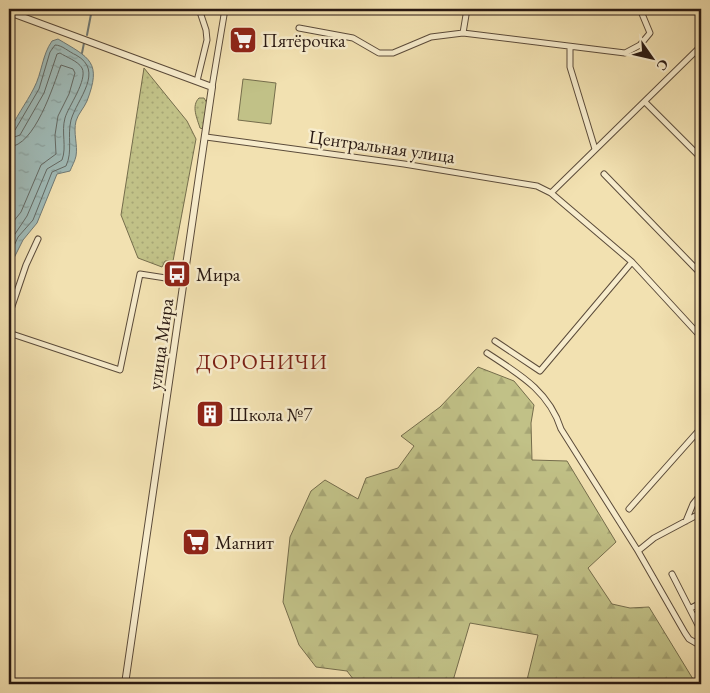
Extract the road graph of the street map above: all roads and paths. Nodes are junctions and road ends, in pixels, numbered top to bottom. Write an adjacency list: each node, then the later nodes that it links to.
1 (199, 9): 10 (street)
2 (225, 9): 11 (street, улица Мира)
3 (467, 9): 7 (street)
4 (640, 9): 9 (street)
5 (9, 12): 10 (street)
6 (299, 28): 7 (street)
7 (463, 32): 9 (street)
8 (701, 46): 12 (street)
9 (570, 47): 14 (street)
10 (197, 81): 11 (street)
11 (212, 87): 13 (street, улица Мира)
12 (644, 102): 14 (street); 15 (street)
13 (206, 137): 17 (street, Центральная улица); 21 (street, улица Мира)
14 (595, 148): 17 (street)
15 (701, 158)
16 (604, 174): 20 (street)
17 (551, 193): 19 (street, Центральная улица)
18 (38, 240): 22 (street)
19 (632, 262): 24 (street, Центральная улица); 25 (street)
20 (701, 274)
21 (185, 281): 23 (street); 38 (street, улица Мира)
22 (9, 315)
23 (9, 333)
24 (701, 337)
25 (494, 341)
26 (487, 353): 32 (street)
27 (701, 428): 29 (street)
28 (701, 494): 31 (street)
29 (629, 509)
30 (701, 513): 31 (street)
31 (686, 521): 32 (street)
32 (638, 551): 37 (street)
33 (672, 574): 35 (street)
34 (701, 603): 35 (street)
35 (691, 608): 36 (street)
36 (701, 631)
37 (701, 646)
38 (125, 684)

